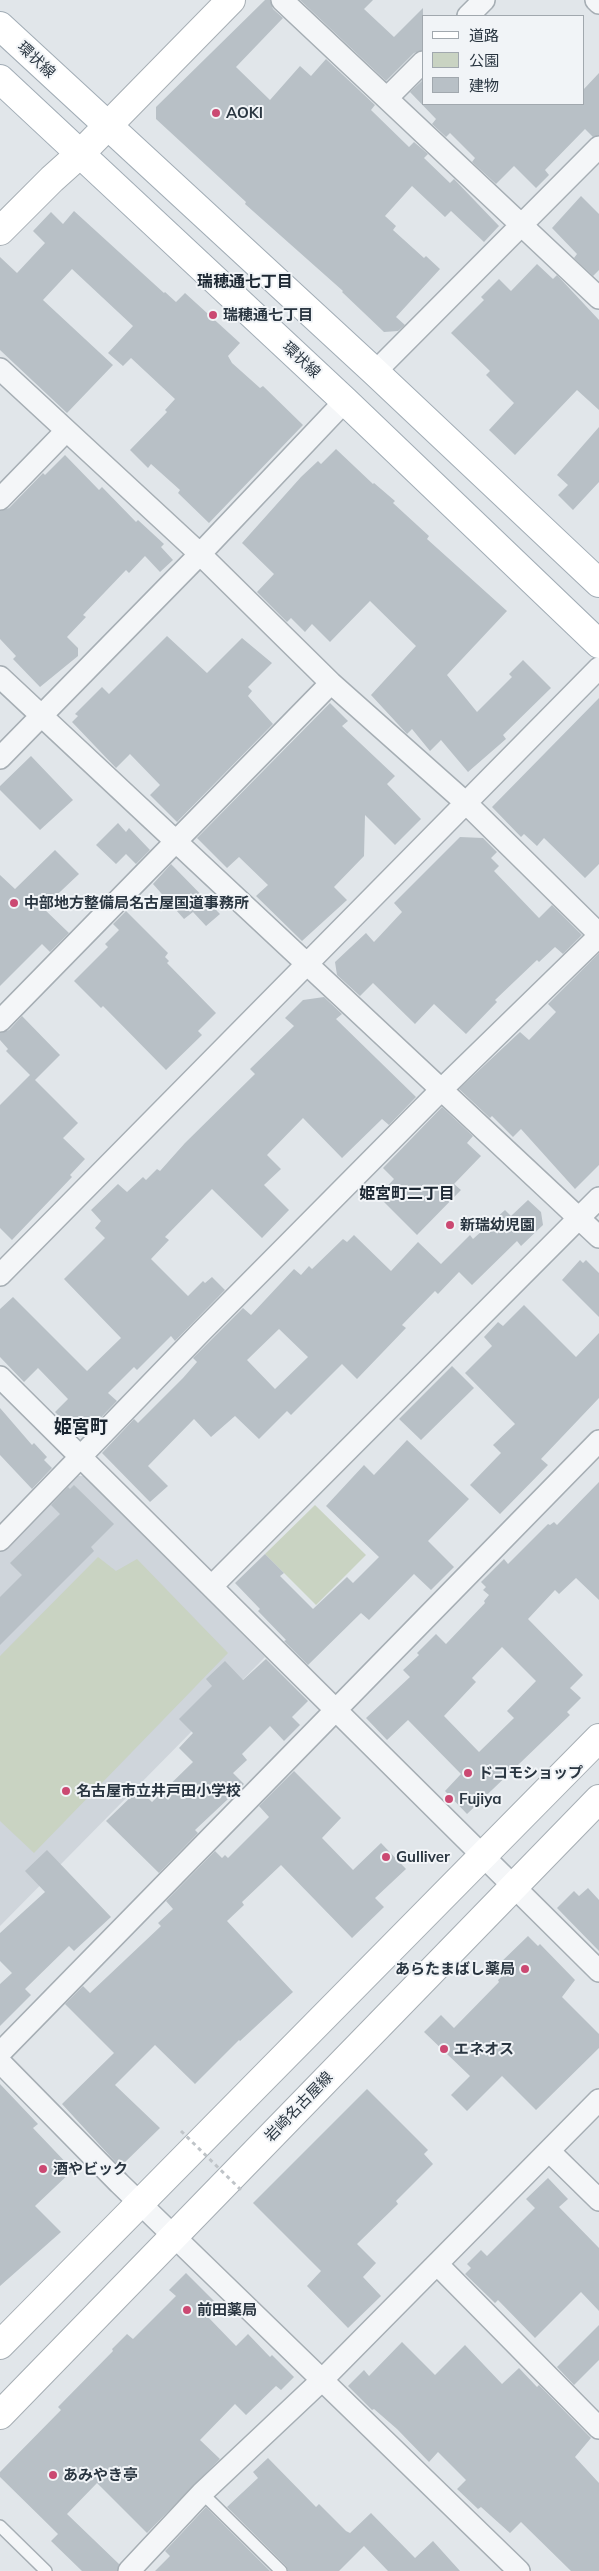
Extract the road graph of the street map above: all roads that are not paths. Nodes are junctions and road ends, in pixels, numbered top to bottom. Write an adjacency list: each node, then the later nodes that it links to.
1 (231, 0): 11 (main road)
2 (282, 0): 10 (street)
3 (484, 0): 6 (street)
4 (596, 0): 5 (street)
5 (599, 3)
6 (469, 15)
7 (0, 26): 11 (main road, 環状線)
8 (422, 63): 10 (street)
9 (0, 78): 13 (main road, 環状線)
10 (387, 98): 14 (street)
11 (107, 127): 13 (main road); 18 (main road, 環状線)
12 (599, 147): 14 (street)
13 (81, 153): 15 (main road); 19 (main road, 環状線)
14 (520, 226): 16 (street); 18 (street)
15 (0, 231)
16 (599, 298)
17 (0, 369): 20 (street)
18 (375, 372): 23 (main road, 環状線)
19 (345, 401): 22 (street); 24 (main road, 環状線)
20 (66, 431): 21 (street); 22 (street)
21 (0, 499)
22 (200, 554): 27 (street); 28 (street)
23 (599, 583)
24 (599, 644)
25 (599, 668): 30 (street)
26 (0, 677): 28 (street)
27 (331, 683): 30 (street); 31 (street)
28 (42, 716): 29 (street); 31 (street)
29 (0, 758)
30 (466, 803): 32 (street); 33 (street)
31 (176, 841): 33 (street); 34 (street)
32 (599, 935): 35 (street)
33 (307, 964): 35 (street); 39 (street)
34 (0, 1021)
35 (442, 1088): 37 (street); 42 (street)
36 (599, 1198): 37 (street)
37 (579, 1218): 38 (street); 44 (street)
38 (599, 1237)
39 (0, 1275)
40 (0, 1377): 42 (street)
41 (599, 1441): 45 (street)
42 (79, 1458): 43 (street); 44 (street)
43 (0, 1540)
44 (212, 1586): 45 (street)
45 (334, 1709): 48 (street); 51 (street)
46 (599, 1738): 48 (main road)
47 (599, 1799): 49 (main road, 岩崎名古屋線)
48 (483, 1854): 49 (street); 56 (main road)
49 (514, 1886): 50 (street); 57 (main road, 岩崎名古屋線)
50 (599, 1971)
51 (0, 2053)
52 (0, 2062): 56 (street)
53 (599, 2100): 54 (street)
54 (549, 2151): 55 (street); 58 (street)
55 (599, 2200)
56 (140, 2203): 57 (street); 59 (main road)
57 (174, 2236): 60 (street); 61 (main road, 岩崎名古屋線)
58 (437, 2264): 60 (street); 62 (street)
59 (0, 2345)
60 (322, 2380): 63 (street); 68 (street)
61 (0, 2415)
62 (599, 2428)
63 (202, 2493): 66 (street); 67 (lane)
64 (0, 2526): 65 (lane)
65 (46, 2571)
66 (129, 2571)
67 (280, 2571)
68 (519, 2571)

